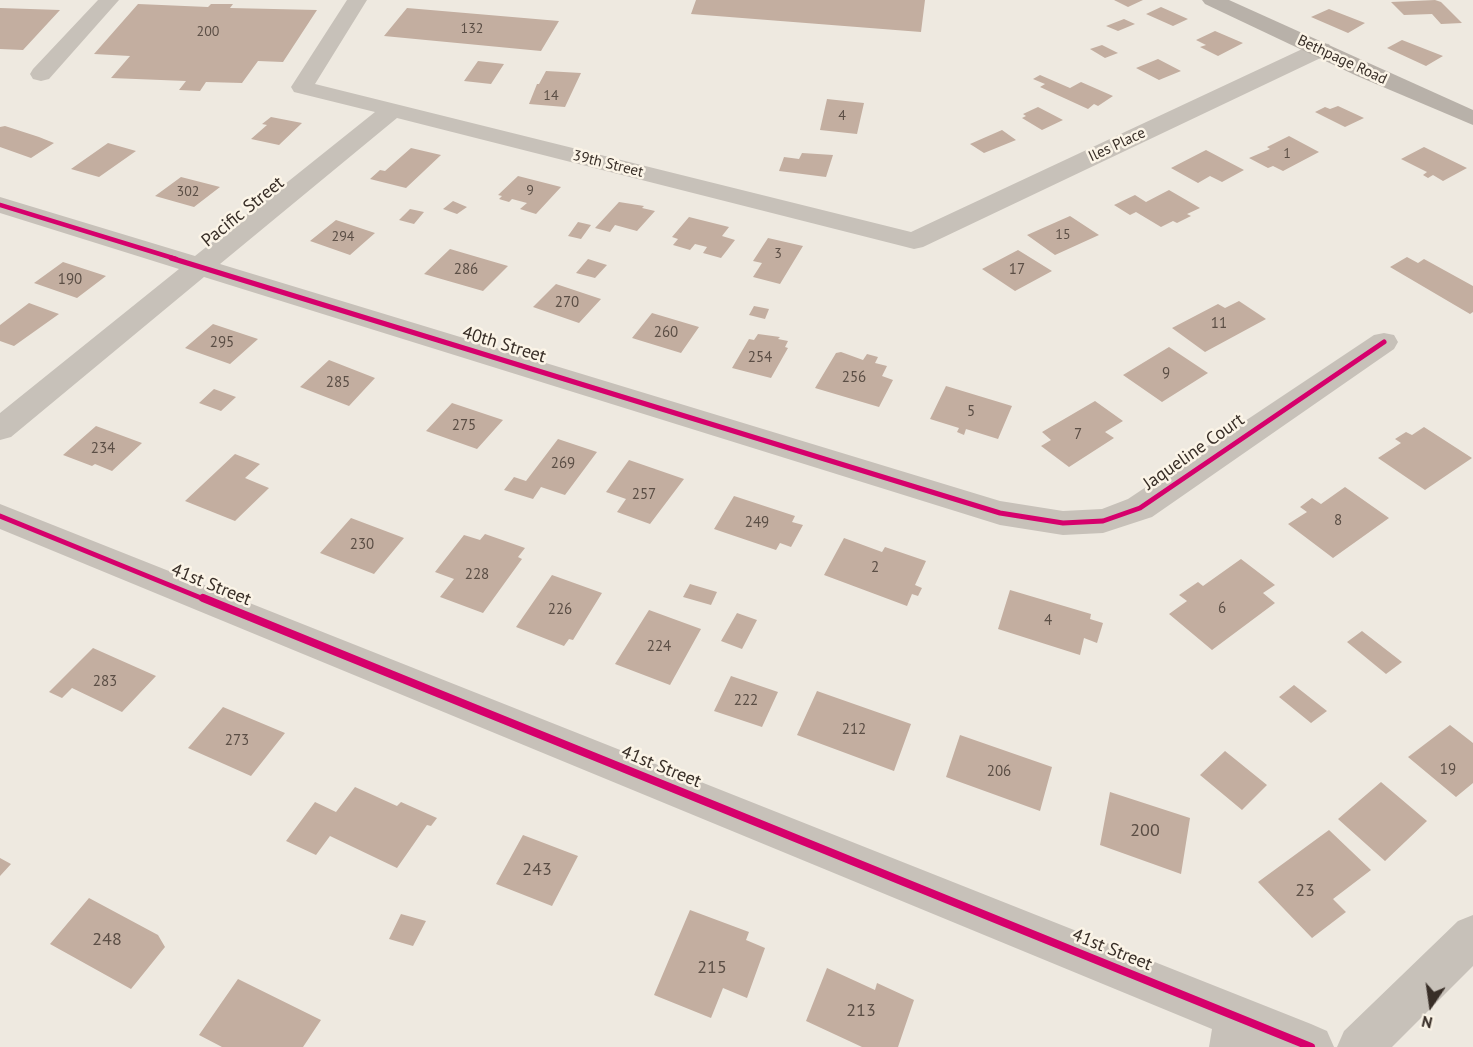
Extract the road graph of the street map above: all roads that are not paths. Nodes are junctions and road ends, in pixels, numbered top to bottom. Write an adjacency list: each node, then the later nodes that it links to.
1 (109, 0): 5 (street)
2 (357, 0): 6 (street, 39th Street)
3 (1212, 0): 4 (street, Bethpage Road)
4 (1321, 49): 7 (street, Bethpage Road); 9 (street, Iles Place)
5 (41, 74)
6 (392, 110): 9 (street, 39th Street); 10 (street, Pacific Street)
7 (1473, 118)
8 (0, 205): 10 (street, 40th Street)
9 (914, 241)
10 (199, 268): 12 (street, Pacific Street); 13 (street, 40th Street)
11 (1384, 342): 13 (street, Jaqueline Court)
12 (0, 429)
13 (1000, 513)
14 (0, 516): 16 (street, 41st Street)
15 (1473, 936): 18 (street)
16 (1235, 1032): 17 (street, 41st Street)
17 (1311, 1047)
18 (1360, 1047)

